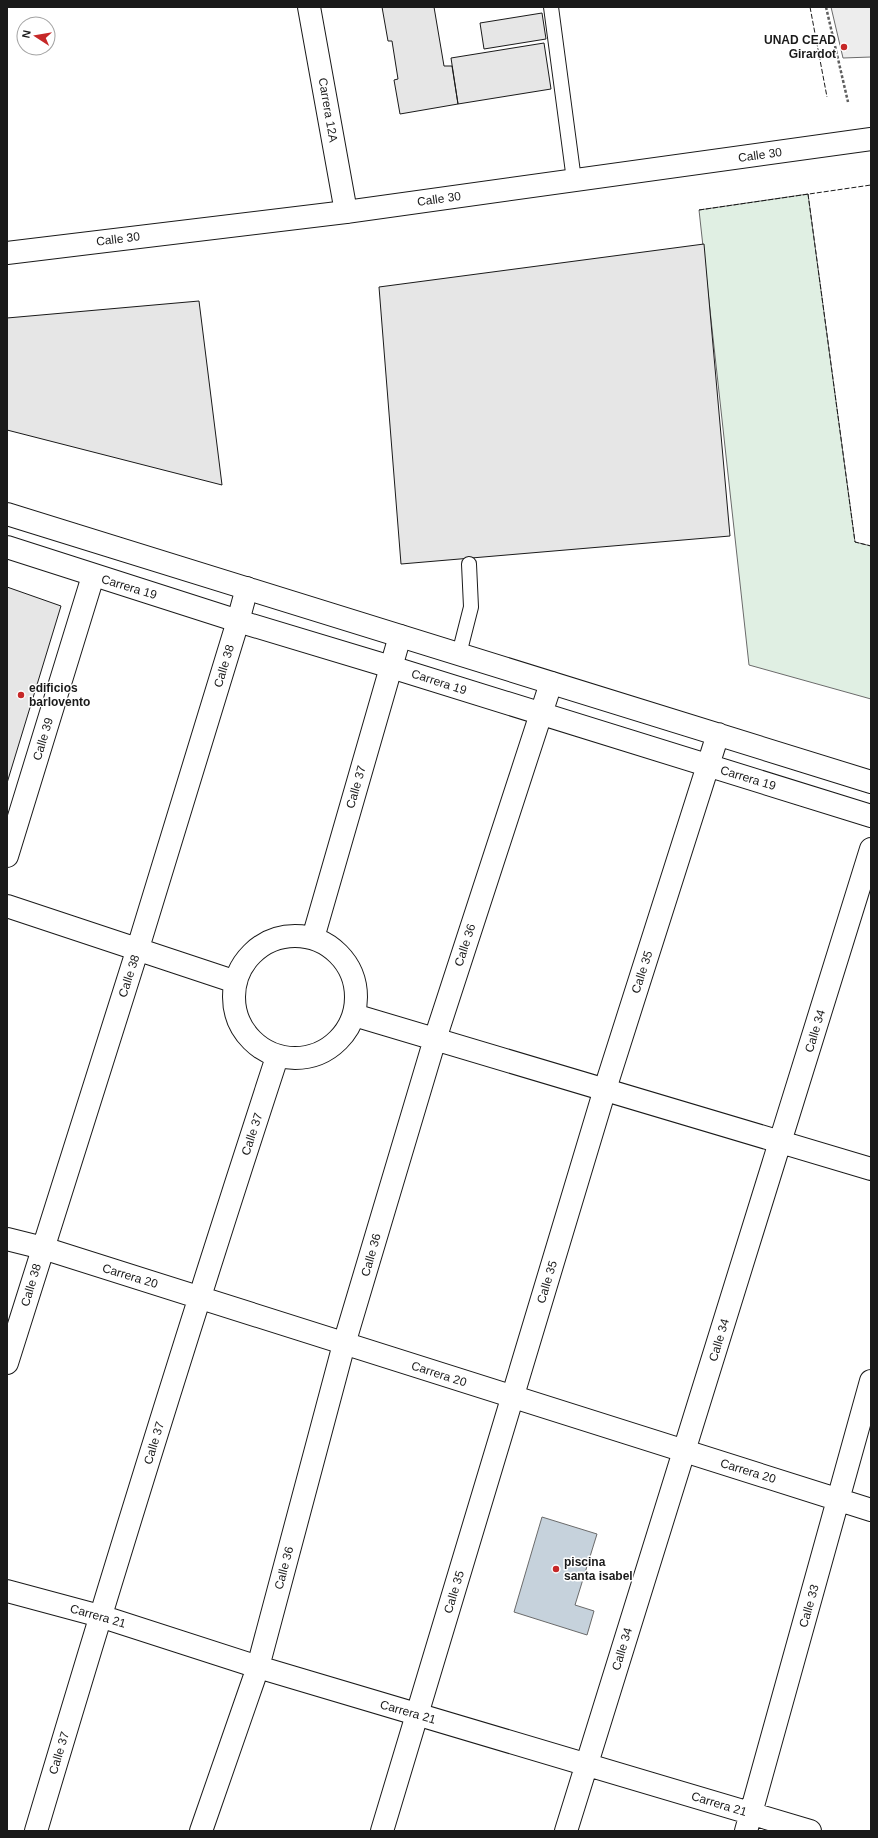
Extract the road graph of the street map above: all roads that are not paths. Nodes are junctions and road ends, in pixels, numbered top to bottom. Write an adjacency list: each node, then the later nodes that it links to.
1 (309, 7): 5 (street, Carrera 12A)
2 (551, 7): 4 (lane)
3 (871, 139): 4 (street, Calle 30)
4 (574, 180): 5 (street, Calle 30)
5 (346, 212): 6 (street, Calle 30)
6 (7, 253)
7 (7, 514): 11 (street)
8 (7, 547): 10 (street, Carrera 19)
9 (469, 564): 14 (lane)
10 (94, 576): 12 (street, Carrera 19); 23 (street, Calle 39)
11 (247, 588): 12 (street, Calle 38); 13 (street)
12 (238, 621): 15 (street, Carrera 19); 26 (street, Calle 38)
13 (400, 636): 14 (street); 15 (street, Calle 37)
14 (459, 654): 16 (street)
15 (391, 667): 17 (street, Carrera 19); 25 (street, Calle 37)
16 (551, 683): 17 (street, Calle 36); 18 (street)
17 (540, 714): 19 (street, Carrera 19); 29 (street, Calle 36)
18 (718, 734): 19 (street, Calle 35); 20 (street)
19 (708, 766): 21 (street, Carrera 19); 31 (street, Calle 35)
20 (871, 782)
21 (871, 816)
22 (871, 849): 32 (street, Calle 34)
23 (7, 856)
24 (7, 906): 26 (street)
25 (313, 938): 27 (street); 28 (street)
26 (138, 948): 27 (street); 35 (street, Calle 38)
27 (236, 982): 30 (street)
28 (354, 1015): 29 (street); 30 (street)
29 (435, 1039): 31 (street); 37 (street, Calle 36)
30 (276, 1057): 36 (street, Calle 37)
31 (605, 1089): 32 (street); 40 (street, Calle 35)
32 (781, 1142): 33 (street); 41 (street, Calle 34)
33 (871, 1169)
34 (7, 1239): 35 (street, Carrera 20)
35 (43, 1248): 36 (street, Carrera 20); 38 (street, Calle 38)
36 (199, 1297): 37 (street, Carrera 20); 45 (street, Calle 37)
37 (344, 1344): 40 (street, Carrera 20); 46 (street, Calle 36)
38 (7, 1362)
39 (871, 1382): 42 (street, Calle 33)
40 (513, 1397): 41 (street, Carrera 20); 47 (street, Calle 35)
41 (684, 1452): 42 (street, Carrera 20); 48 (street, Calle 34)
42 (839, 1500): 43 (street, Carrera 20); 49 (street, Calle 33)
43 (871, 1510)
44 (7, 1591): 45 (street, Carrera 21)
45 (100, 1616): 46 (street, Carrera 21); 50 (street, Calle 37)
46 (258, 1667): 47 (street, Carrera 21); 51 (street, Calle 36)
47 (417, 1714): 48 (street, Carrera 21); 52 (street, Calle 35)
48 (586, 1765): 49 (street, Carrera 21); 53 (street, Calle 34)
49 (749, 1822): 54 (street, Carrera 21)
50 (36, 1831)
51 (201, 1831)
52 (382, 1831)
53 (566, 1831)
54 (810, 1831)

